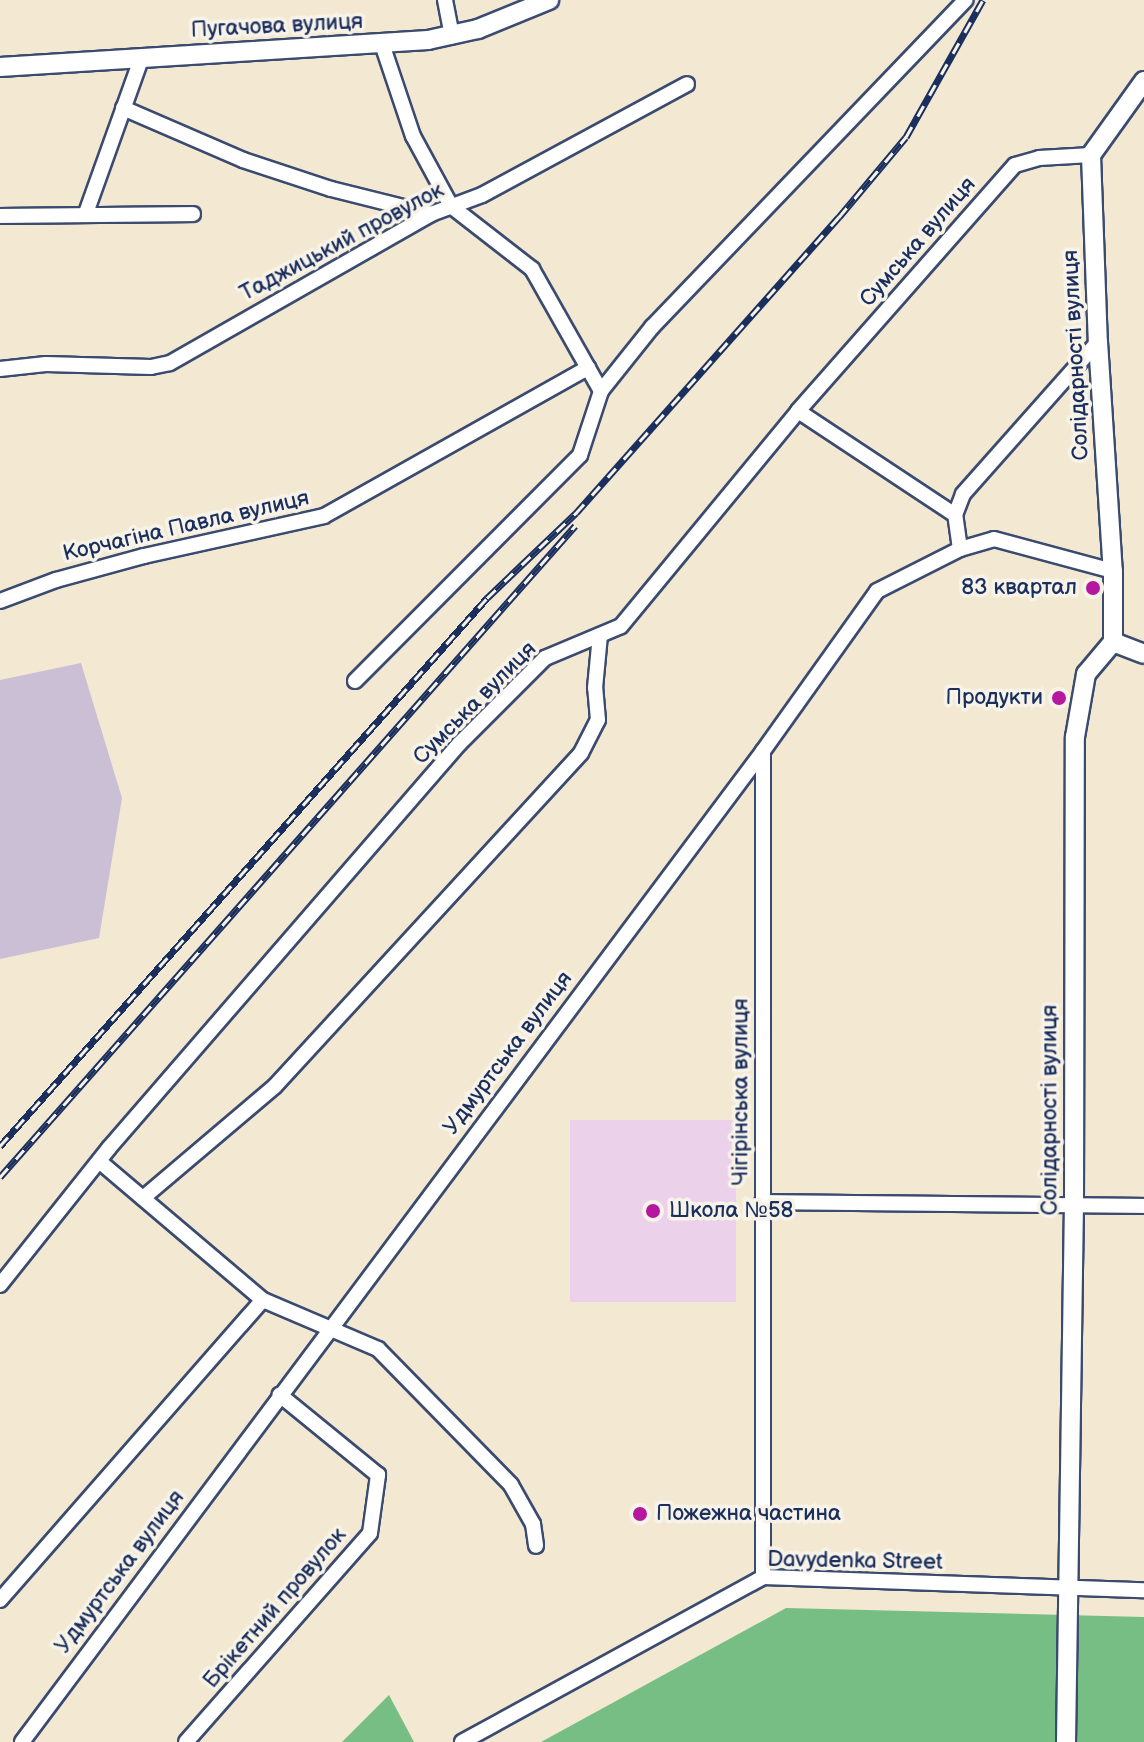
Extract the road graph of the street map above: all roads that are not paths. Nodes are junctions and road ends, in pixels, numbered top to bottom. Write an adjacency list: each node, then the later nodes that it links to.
1 (445, 0): 4 (street)
2 (549, 0): 4 (street, Пугачова вулиця)
3 (966, 0): 20 (street)
4 (452, 36): 5 (street, Пугачова вулиця)
5 (382, 44): 6 (street, Пугачова вулиця); 12 (street)
6 (142, 57): 7 (street, Пугачова вулиця); 10 (street)
7 (0, 67)
8 (1144, 81): 11 (street)
9 (687, 84): 12 (street, Таджицький провулок)
10 (123, 108): 13 (street); 15 (street)
11 (1091, 155): 17 (street, Солідарності вулиця); 21 (street, Сумська вулиця)
12 (451, 206): 15 (street, Таджицький провулок); 18 (street)
13 (86, 213): 14 (street); 16 (street)
14 (193, 214)
15 (431, 214): 19 (street, Таджицький провулок)
16 (0, 216)
17 (1098, 342): 22 (street); 24 (street, Солідарності вулиця)
18 (588, 368): 20 (street); 25 (street, Корчагіна Павла вулиця)
19 (0, 369)
20 (601, 391): 29 (street)
21 (798, 411): 22 (street); 26 (street, Сумська вулиця)
22 (955, 515): 23 (street)
23 (960, 549): 24 (street, Удмуртська вулиця); 30 (street, Удмуртська вулиця)
24 (1113, 571): 27 (street, Солідарності вулиця)
25 (0, 601)
26 (600, 635): 31 (street, Сумська вулиця); 32 (street)
27 (1113, 642): 28 (street); 34 (street, Солідарності вулиця)
28 (1144, 654)
29 (355, 681)
30 (763, 751): 33 (street, Чiгiрiнська вулиця); 38 (street, Удмуртська вулиця)
31 (99, 1161): 32 (street); 36 (street, Сумська вулиця)
32 (143, 1198): 37 (street)
33 (762, 1202): 34 (street); 41 (street, Чiгiрiнська вулиця)
34 (1074, 1205): 35 (street); 42 (street, Солідарності вулиця)
35 (1144, 1206)
36 (0, 1285)
37 (263, 1300): 38 (street); 44 (street)
38 (330, 1327): 39 (street, Удмуртська вулиця); 40 (street)
39 (280, 1395): 45 (street, Удмуртська вулиця); 46 (street, Брiкетний провулок)
40 (536, 1546)
41 (763, 1577): 42 (street, Davydenka Street); 47 (street, Davydenka Street)
42 (1068, 1589): 43 (street, Davydenka Street); 48 (street, Солідарності вулиця)
43 (1144, 1590)
44 (0, 1600)
45 (22, 1742)
46 (186, 1742)
47 (462, 1742)
48 (1066, 1742)

